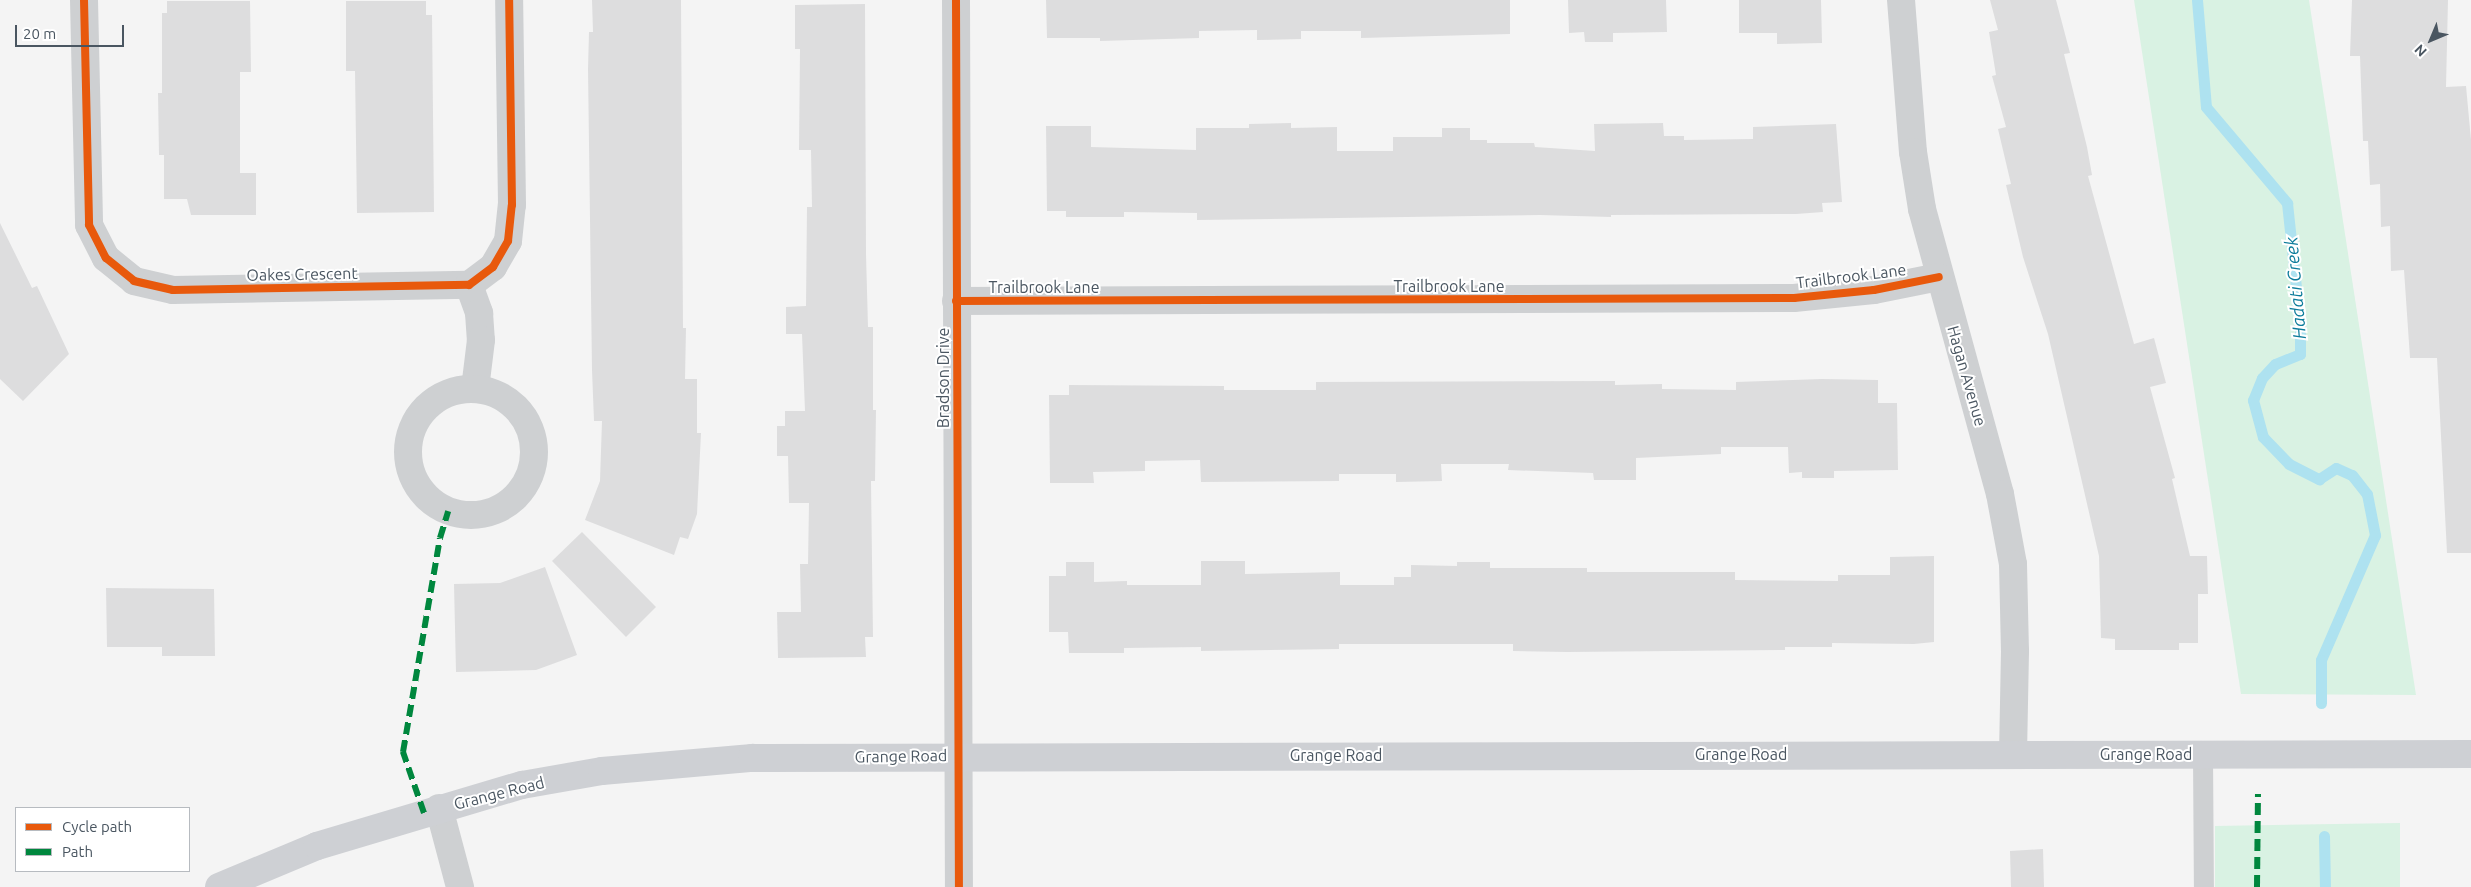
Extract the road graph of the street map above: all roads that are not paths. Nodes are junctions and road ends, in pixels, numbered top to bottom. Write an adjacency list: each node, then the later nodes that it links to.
1 (84, 0): 6 (street, Oakes Crescent)
2 (509, 0): 6 (street)
3 (956, 0): 7 (street, Bradson Drive)
4 (1901, 0): 5 (street, Hagan Avenue)
5 (1940, 277): 7 (street, Trailbrook Lane); 9 (street, Hagan Avenue)
6 (469, 285): 8 (street)
7 (956, 301): 11 (street, Bradson Drive)
8 (475, 389): 8 (street)
9 (2013, 753): 11 (main road, Grange Road); 12 (main road, Grange Road)
10 (2471, 754): 12 (main road, Grange Road)
11 (957, 755): 13 (main road, Grange Road); 16 (street, Bradson Drive)
12 (2203, 755): 17 (lane)
13 (439, 808): 14 (main road, Grange Road); 15 (street)
14 (219, 887)
15 (460, 887)
16 (960, 887)
17 (2204, 887)

